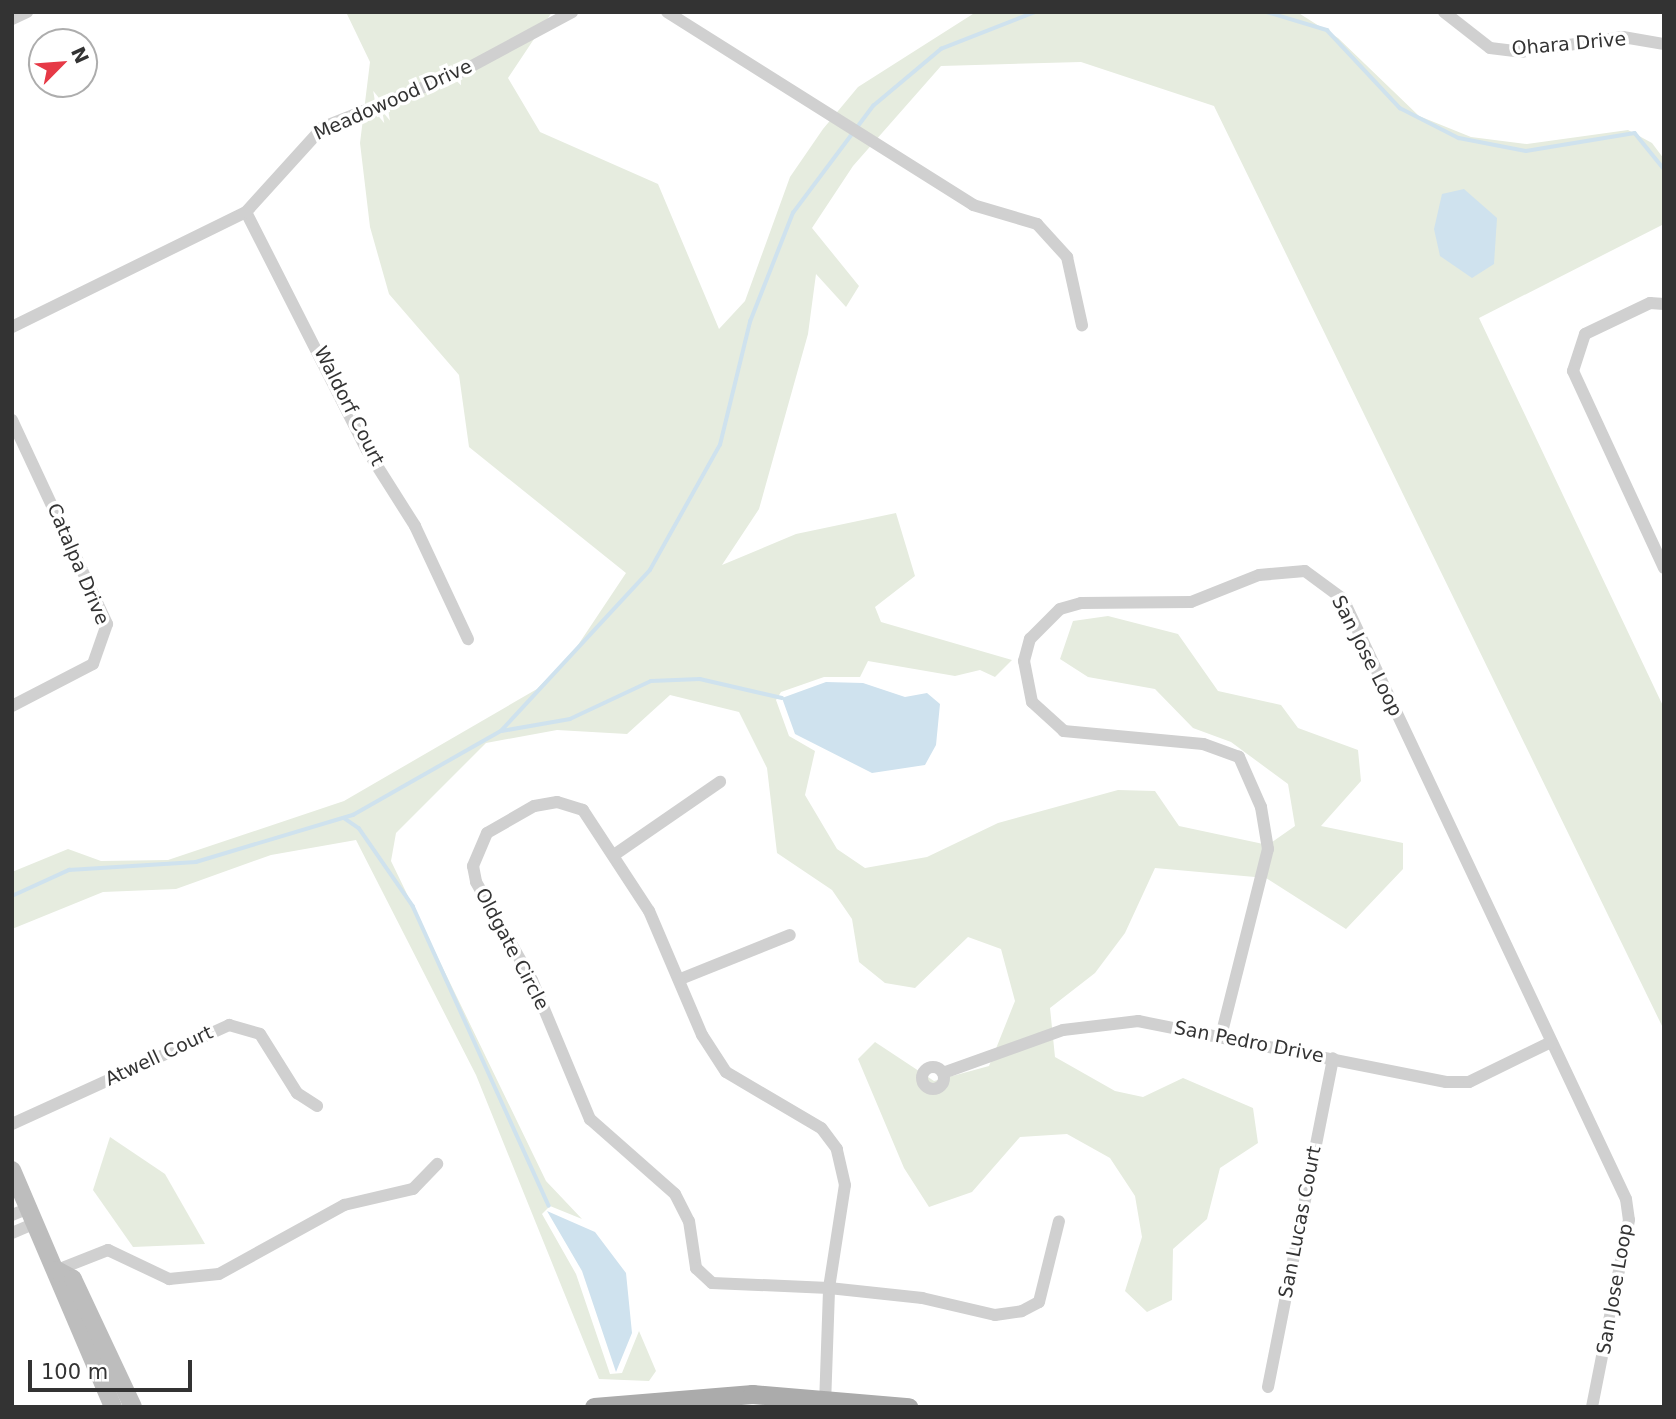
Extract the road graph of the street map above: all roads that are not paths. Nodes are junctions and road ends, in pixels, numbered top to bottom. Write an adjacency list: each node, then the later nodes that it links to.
1 (27, 12): 5 (street)
2 (572, 12): 7 (street, Meadowood Drive)
3 (667, 12): 9 (street)
4 (1444, 12): 6 (street, Ohara Drive)
5 (12, 19)
6 (1664, 44)
7 (247, 212): 10 (street, Meadowood Drive); 13 (street, Waldorf Court)
8 (1657, 304): 12 (street)
9 (1082, 325)
10 (12, 327)
11 (12, 420): 14 (street, Catalpa Drive)
12 (1664, 568)
13 (468, 639)
14 (12, 706)
15 (720, 782): 16 (street)
16 (614, 855): 18 (street, Oldgate Circle); 31 (street, Oldgate Circle)
17 (790, 935): 18 (street)
18 (683, 978): 31 (street, Oldgate Circle)
19 (1221, 1036): 20 (street, San Jose Loop); 21 (street, San Pedro Drive); 22 (street, San Pedro Drive)
20 (1551, 1042): 21 (street, San Pedro Drive); 38 (street, San Jose Loop)
21 (1333, 1058): 32 (street, San Lucas Court)
22 (943, 1073)
23 (317, 1106): 24 (street, Atwell Court)
24 (12, 1124)
25 (437, 1164): 30 (street)
26 (12, 1170): 27 (street)
27 (26, 1215): 29 (street); 30 (street)
28 (1059, 1221): 31 (street)
29 (12, 1233)
30 (57, 1270): 34 (street); 35 (street)
31 (829, 1289): 33 (street, Oldgate Circle)
32 (1268, 1387)
33 (825, 1403): 36 (main road); 37 (main road)
34 (113, 1407)
35 (133, 1407)
36 (594, 1407)
37 (908, 1407)
38 (1592, 1407)

